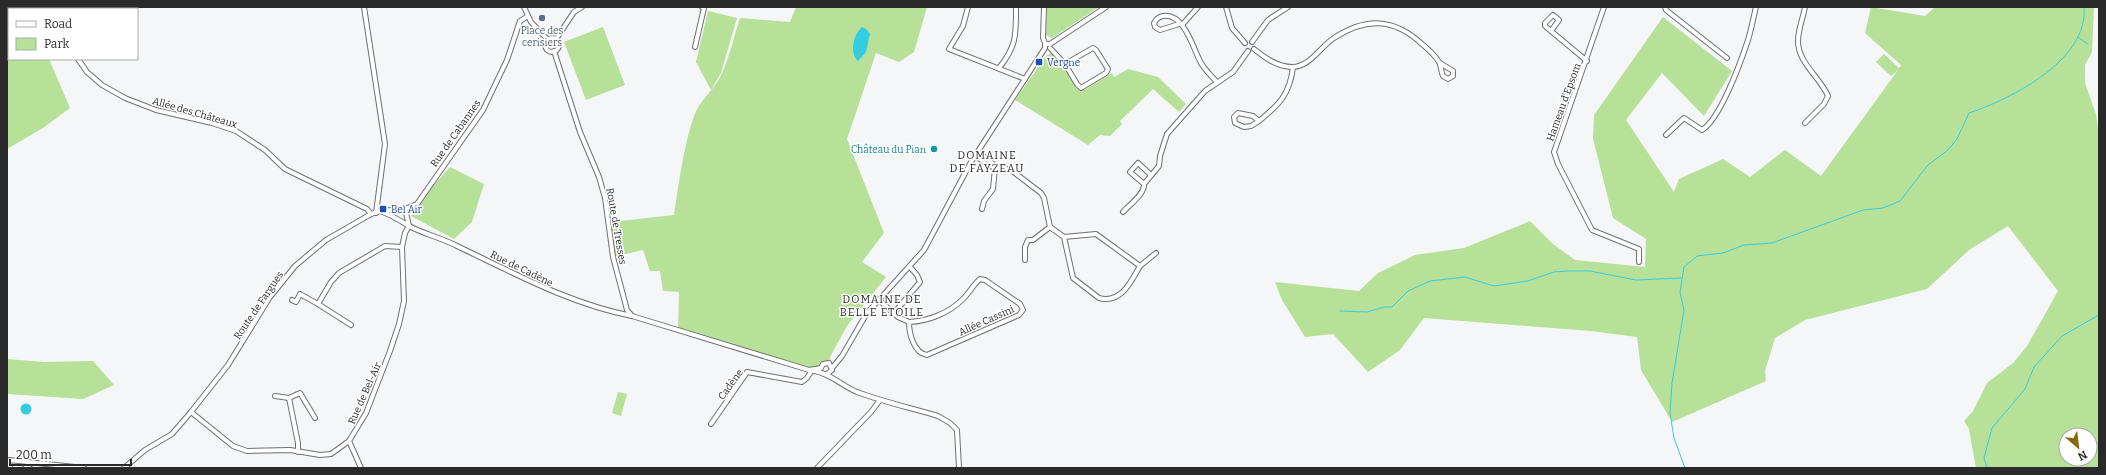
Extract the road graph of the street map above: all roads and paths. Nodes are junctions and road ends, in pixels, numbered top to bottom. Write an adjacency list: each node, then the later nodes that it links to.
1 (364, 7): 48 (street)
2 (524, 7): 16 (street)
3 (582, 7): 19 (street)
4 (702, 7): 24 (street)
5 (968, 7): 34 (street)
6 (1016, 7): 34 (street)
7 (1044, 7): 23 (street)
8 (1106, 7): 23 (street)
9 (1198, 7): 17 (street)
10 (1226, 7): 22 (street)
11 (1288, 7): 21 (street)
12 (1604, 7): 30 (street, Hameau d'Epsom)
13 (1665, 7): 28 (street)
14 (1756, 7): 39 (street)
15 (1805, 7): 38 (street)
16 (528, 16): 20 (street); 44 (street, Rue de Cabannes)
17 (1181, 25): 17 (street); 36 (street)
18 (1551, 31): 30 (street)
19 (556, 39): 20 (street); 26 (street)
20 (547, 40): 26 (street)
21 (1252, 42): 22 (street); 25 (street)
22 (1245, 43): 27 (street)
23 (1048, 46): 32 (street); 35 (street)
24 (695, 47)
25 (1254, 49): 27 (street); 33 (street)
26 (554, 51): 65 (street, Route de Tresses)
27 (1248, 51): 36 (street)
28 (1727, 58)
29 (79, 60): 48 (street, Allée des Châteaux)
30 (1587, 61): 58 (street, Hameau d'Epsom)
31 (1440, 63): 33 (street)
32 (1065, 64): 32 (street)
33 (1293, 67): 37 (street)
34 (999, 68): 35 (street)
35 (1025, 79): 40 (street)
36 (1217, 82): 42 (street)
37 (1259, 120): 37 (street)
38 (1805, 123)
39 (1666, 135)
40 (977, 154): 41 (street); 60 (street)
41 (995, 168): 45 (street); 53 (street)
42 (1151, 175): 43 (street); 43 (street)
43 (1144, 184): 47 (street)
44 (405, 209): 46 (street); 49 (street)
45 (982, 209)
46 (398, 210): 48 (street); 50 (street)
47 (1123, 212)
48 (376, 213): 50 (street, Allée des Châteaux); 78 (street, Route de Fargues)
49 (407, 216): 51 (street); 52 (street)
50 (397, 217): 51 (street, Allée des Châteaux)
51 (401, 220): 52 (street, Rue de Cadène)
52 (409, 226): 55 (street, Rue de Bel-Air); 65 (street, Rue de Cadène)
53 (1050, 227): 54 (street); 57 (street)
54 (1064, 237): 59 (street); 59 (street)
55 (402, 246): 63 (street); 81 (street, Rue de Bel-Air)
56 (1156, 253): 59 (street)
57 (1025, 260)
58 (1639, 262)
59 (1140, 266)
60 (910, 267): 62 (street); 64 (street)
61 (292, 300): 63 (street)
62 (879, 300): 64 (street); 68 (street)
63 (318, 304): 67 (street)
64 (894, 313): 66 (street)
65 (632, 316): 70 (street)
66 (909, 322): 66 (street, Allée Cassini)
67 (351, 325)
68 (838, 360): 69 (street); 72 (street)
69 (829, 364): 71 (street); 72 (street)
70 (812, 370): 71 (street); 80 (street, Cadène)
71 (822, 370): 73 (street)
72 (832, 370): 73 (street); 74 (street)
73 (827, 374): 74 (street)
74 (835, 380): 77 (street)
75 (275, 396): 76 (street)
76 (289, 398): 79 (street); 82 (street)
77 (880, 400): 89 (street); 90 (street)
78 (191, 412): 82 (street, Rue de Bel-Air); 87 (street, Route de Fargues)
79 (315, 418)
80 (711, 424)
81 (348, 441): 82 (street, Rue de Bel-Air); 88 (street)
82 (298, 452)
83 (33, 463): 84 (street); 85 (street); 86 (street)
84 (10, 468)
85 (25, 468)
86 (84, 468)
87 (124, 468)
88 (361, 468)
89 (817, 468)
90 (959, 468)

